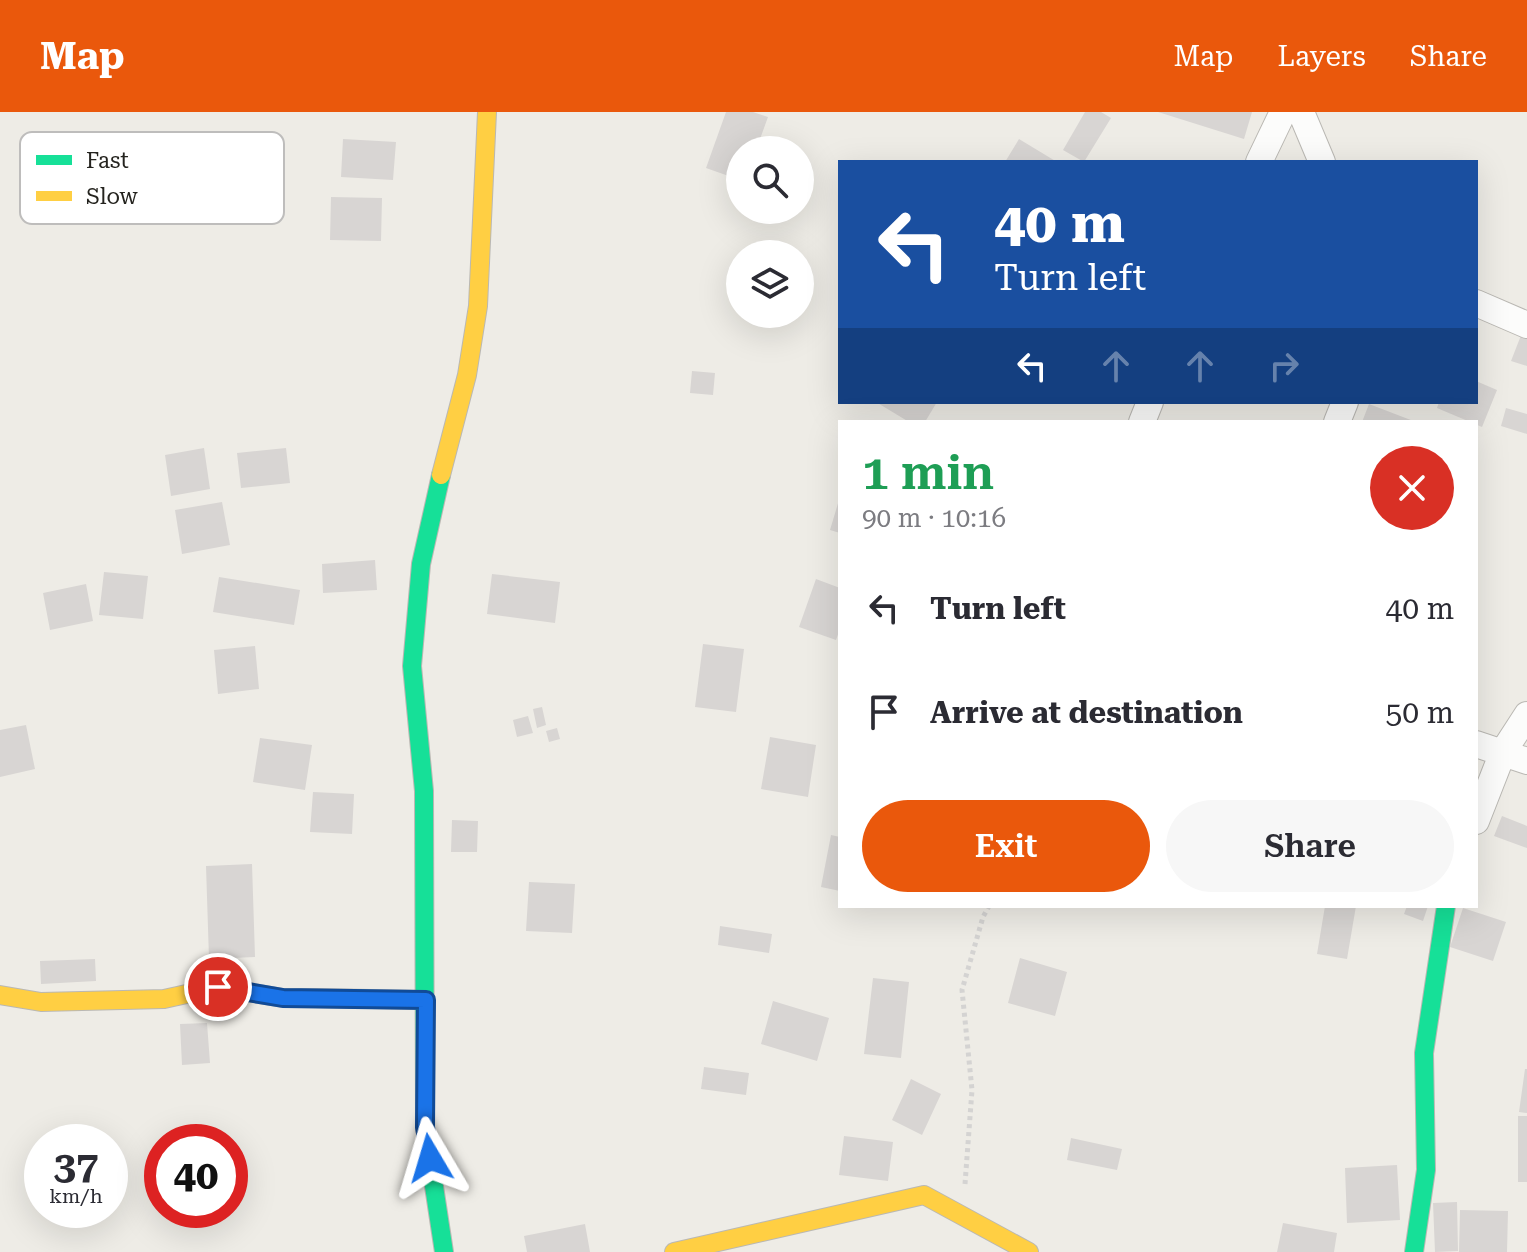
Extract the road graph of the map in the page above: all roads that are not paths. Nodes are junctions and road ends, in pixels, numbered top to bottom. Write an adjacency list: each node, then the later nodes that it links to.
1 (487, 112): 14 (street)
2 (1283, 112): 4 (street)
3 (1301, 112): 5 (street)
4 (1260, 160)
5 (1321, 160)
6 (1478, 304): 7 (street)
7 (1527, 325)
8 (1527, 715): 10 (street)
9 (1478, 745): 10 (street)
10 (1515, 756): 11 (street)
11 (1478, 818)
12 (1446, 908): 18 (street)
13 (0, 995): 14 (street)
14 (426, 1000): 15 (street)
15 (444, 1252)
16 (674, 1252): 17 (street)
17 (1029, 1252)
18 (1414, 1252)

